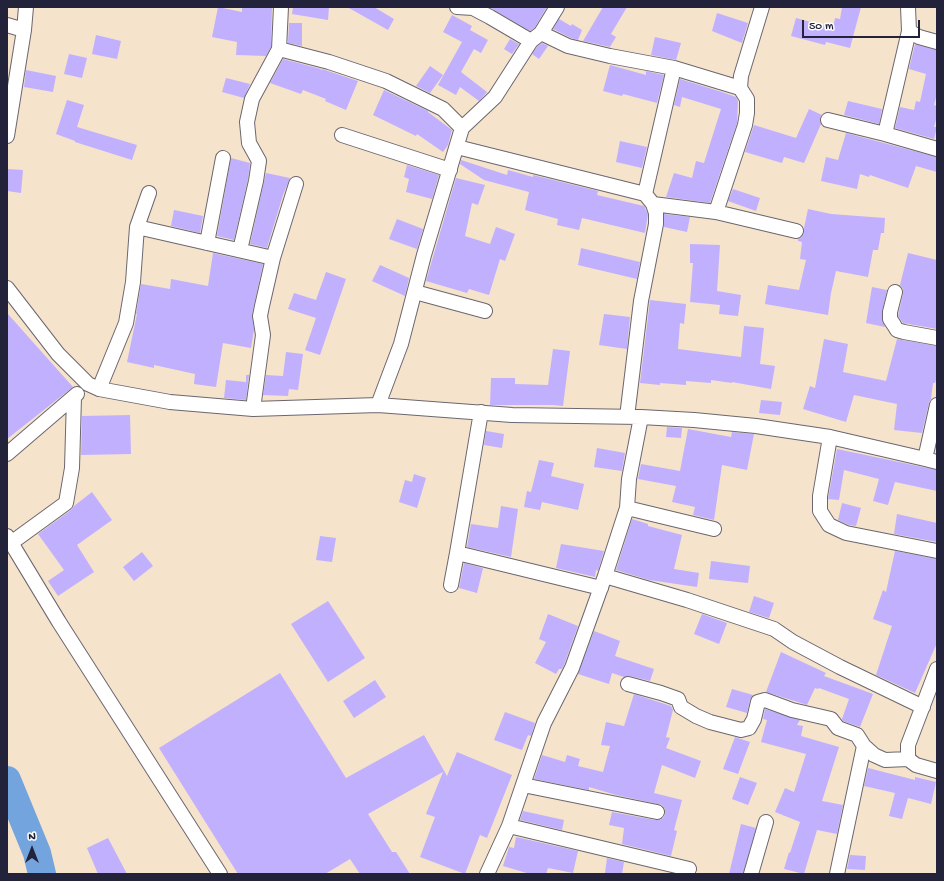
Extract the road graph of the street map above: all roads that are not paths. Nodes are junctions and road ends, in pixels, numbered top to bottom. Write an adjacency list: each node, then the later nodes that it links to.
1 (26, 7): 8 (street)
2 (281, 7): 12 (street)
3 (457, 7): 10 (street)
4 (557, 7): 10 (street)
5 (762, 7): 14 (street)
6 (908, 7): 9 (street)
7 (7, 25): 8 (street)
8 (24, 30): 19 (street)
9 (909, 31): 11 (street); 17 (street)
10 (536, 37): 13 (street); 16 (street)
11 (937, 42)
12 (279, 49): 16 (street); 31 (street)
13 (674, 68): 14 (street); 26 (street)
14 (740, 88): 27 (street)
15 (828, 120): 17 (street)
16 (462, 128): 20 (street)
17 (884, 134): 21 (street)
18 (342, 135): 23 (street)
19 (7, 136)
20 (458, 147): 23 (street); 26 (street)
21 (937, 149)
22 (222, 158): 30 (street)
23 (450, 170): 34 (street)
24 (296, 184): 32 (street)
25 (150, 193): 28 (street)
26 (649, 199): 27 (street); 44 (street)
27 (716, 212): 29 (street)
28 (137, 227): 30 (street); 38 (street)
29 (796, 231)
30 (207, 243): 31 (street)
31 (240, 250): 32 (street)
32 (273, 258): 42 (street)
33 (7, 288): 38 (street)
34 (415, 292): 36 (street); 40 (street)
35 (894, 292): 37 (street)
36 (485, 311)
37 (937, 338)
38 (94, 387): 39 (street); 42 (street)
39 (74, 397): 47 (street); 51 (street)
40 (378, 405): 42 (street); 43 (street)
41 (937, 405): 48 (street)
42 (254, 408)
43 (481, 412): 44 (street); 53 (street)
44 (627, 417): 45 (street)
45 (641, 417): 46 (street); 49 (street)
46 (830, 437): 48 (street); 52 (street)
47 (7, 454)
48 (931, 461)
49 (627, 508): 50 (street); 54 (street)
50 (714, 529)
51 (9, 539): 68 (street)
52 (937, 551)
53 (458, 552): 54 (street); 55 (street)
54 (603, 582): 58 (street); 62 (street)
55 (451, 585)
56 (937, 669): 58 (street)
57 (628, 684): 59 (street)
58 (923, 706): 60 (street)
59 (864, 746): 60 (street); 70 (street)
60 (908, 759): 61 (street)
61 (937, 771)
62 (523, 785): 63 (street); 65 (street)
63 (657, 812)
64 (766, 822): 69 (street)
65 (509, 826): 66 (street); 67 (street)
66 (689, 869)
67 (491, 873)
68 (220, 874)
69 (751, 874)
70 (837, 874)

